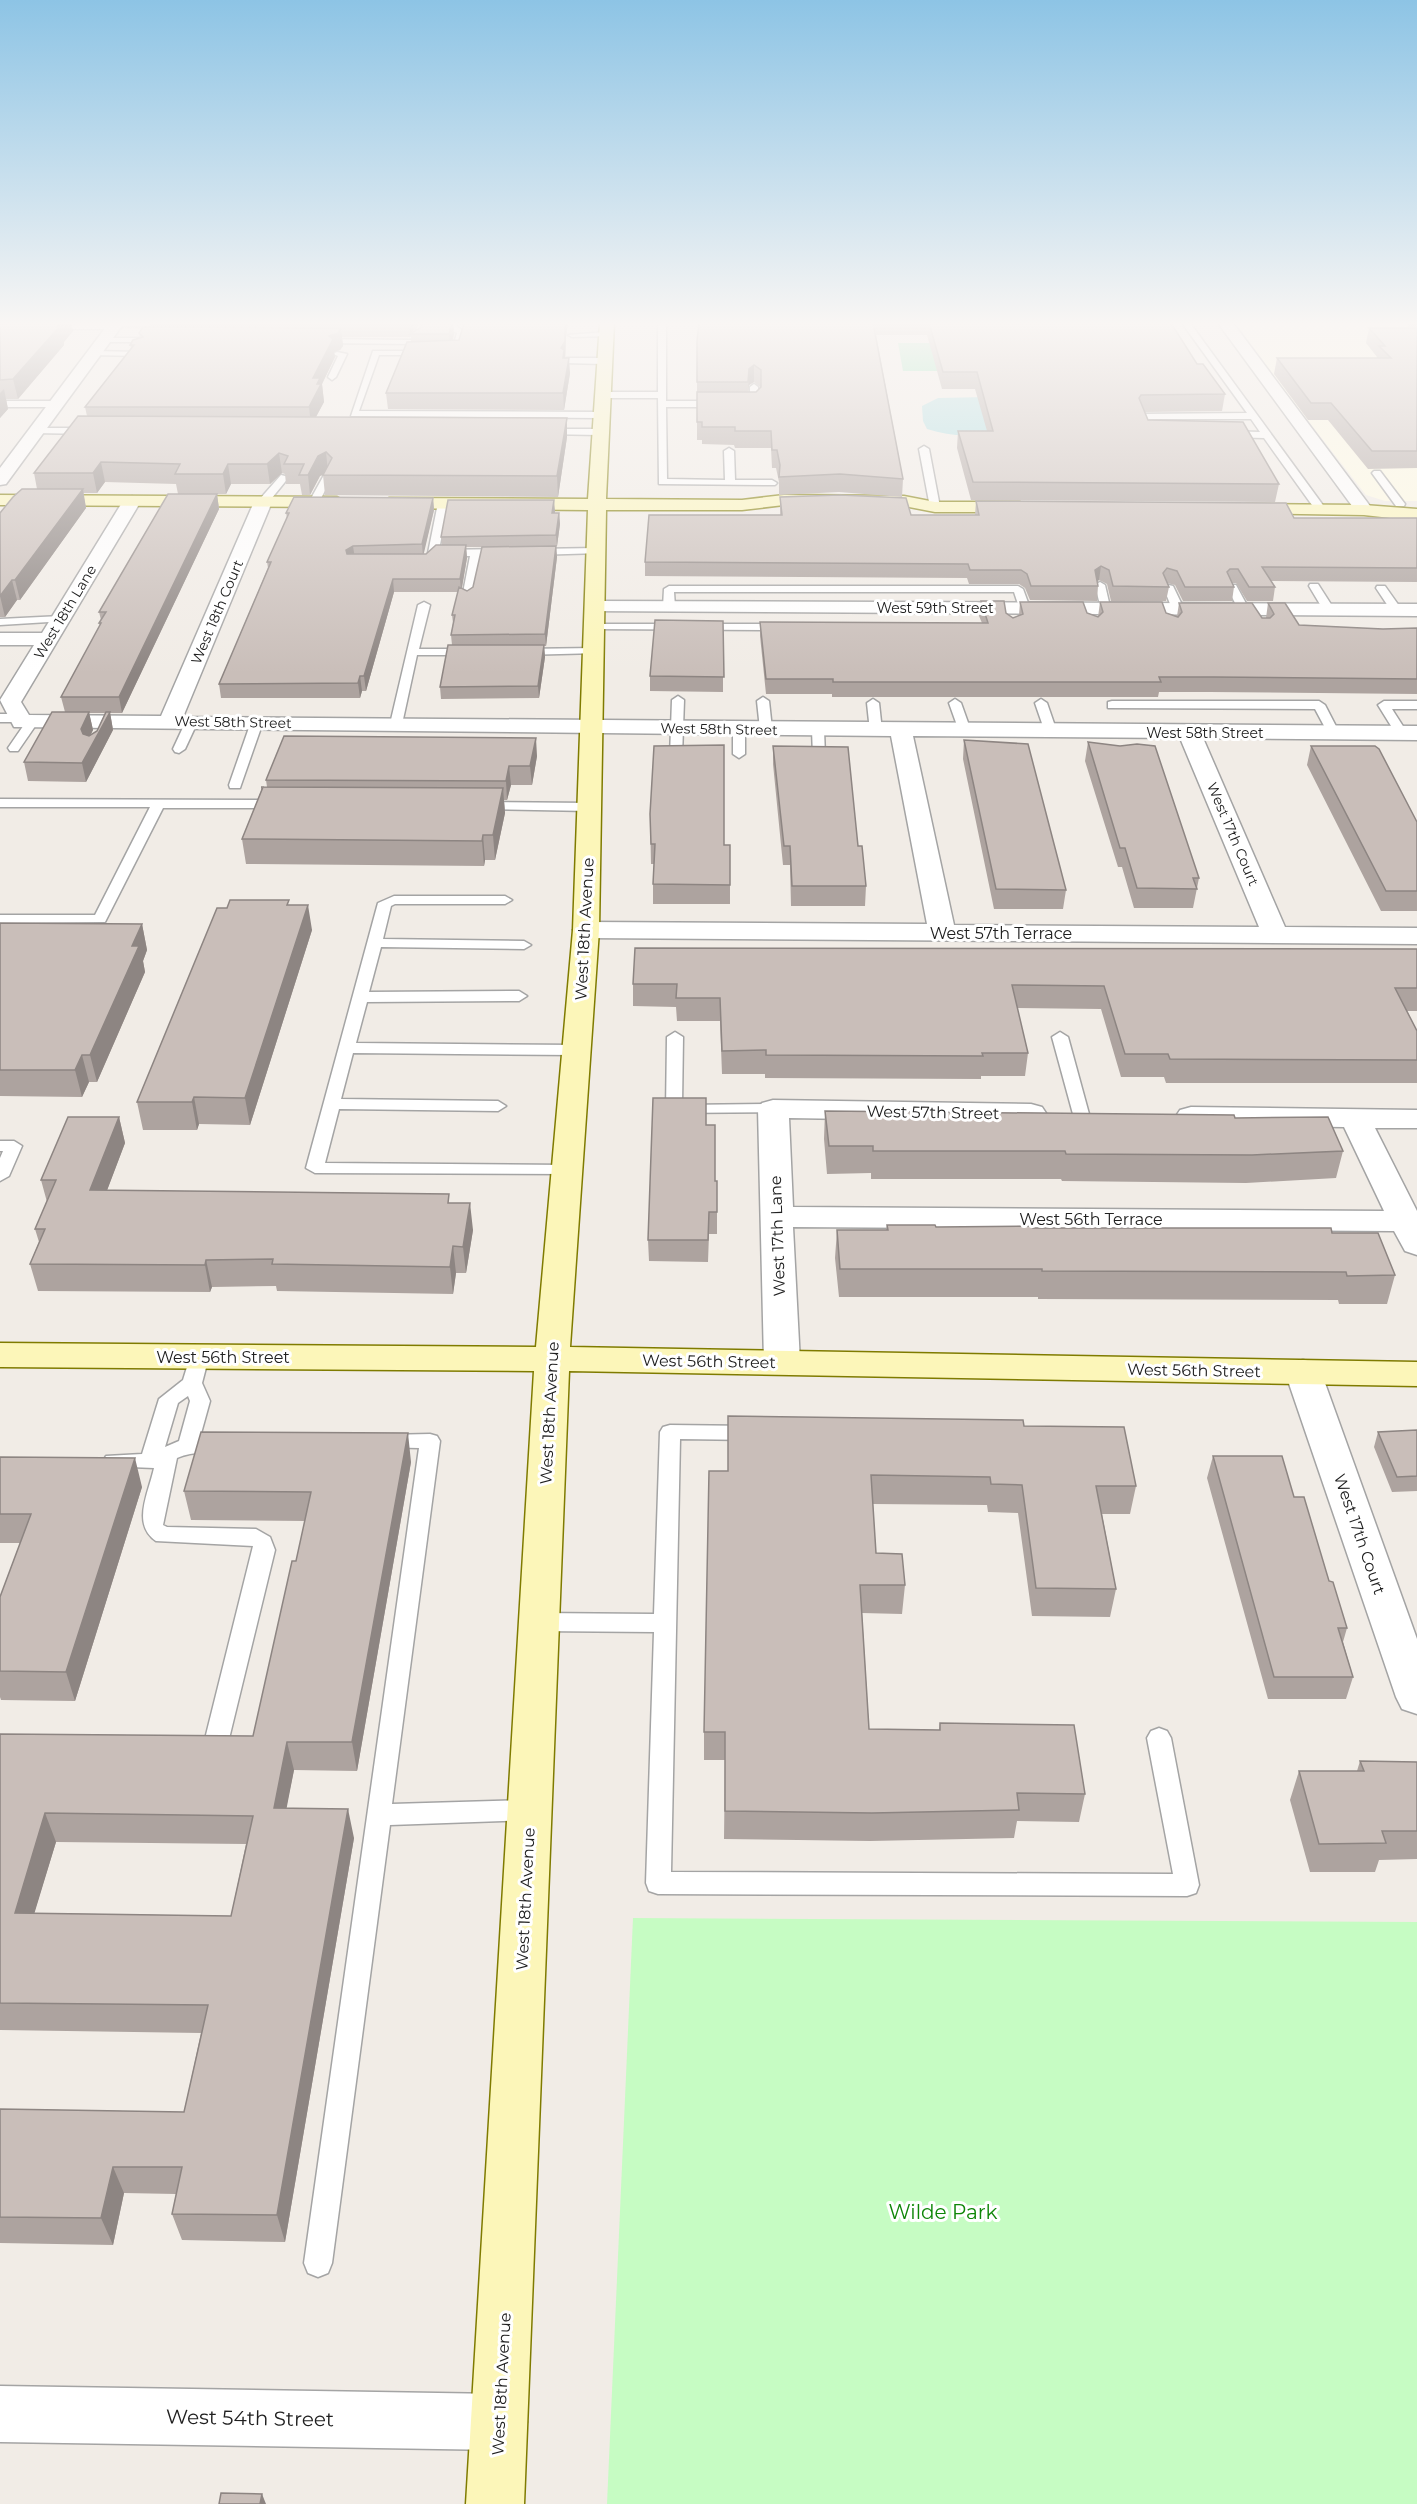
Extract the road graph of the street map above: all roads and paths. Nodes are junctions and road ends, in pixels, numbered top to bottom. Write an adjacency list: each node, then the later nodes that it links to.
1 (29, 440): 9 (street)
2 (599, 440): 19 (street, West 18th Avenue)
3 (662, 440): 12 (lane)
4 (1270, 440): 24 (lane)
5 (1312, 440): 25 (street)
6 (924, 449): 21 (lane)
7 (729, 451): 12 (lane)
8 (1377, 473): 20 (lane)
9 (2, 474)
10 (285, 477): 16 (lane)
11 (327, 477): 17 (lane)
12 (730, 483): 13 (lane)
13 (772, 483)
14 (0, 500): 15 (street)
15 (132, 501): 16 (street); 42 (street, West 18th Lane)
16 (263, 502): 17 (street); 59 (street, West 18th Court)
17 (314, 502): 18 (street)
18 (443, 503): 19 (street); 28 (lane)
19 (597, 504): 21 (street); 27 (street, West 18th Avenue)
20 (1409, 504): 25 (street)
21 (935, 507): 22 (street)
22 (1040, 507)
23 (1227, 509): 24 (street)
24 (1321, 510): 25 (street)
25 (1364, 510): 26 (street)
26 (1417, 515)
27 (597, 551): 28 (lane); 45 (street, West 18th Avenue)
28 (476, 552): 34 (lane)
29 (1100, 585): 39 (lane)
30 (1168, 586): 40 (lane)
31 (1232, 586): 41 (lane)
32 (1314, 586): 36 (lane)
33 (1381, 588): 37 (lane)
34 (467, 598)
35 (424, 605): 48 (lane)
36 (1328, 609): 37 (street, West 59th Street); 41 (street, West 59th Street)
37 (1396, 610): 38 (street, West 59th Street)
38 (1417, 610)
39 (1095, 612): 40 (street, West 59th Street); 45 (street, West 59th Street)
40 (1171, 612): 41 (street, West 59th Street)
41 (1251, 612)
42 (61, 619): 43 (lane); 47 (street, West 18th Lane)
43 (0, 622)
44 (793, 627): 45 (lane)
45 (596, 628): 50 (lane); 61 (street, West 18th Avenue)
46 (0, 639): 47 (street)
47 (49, 639): 58 (street, West 18th Lane)
48 (412, 652): 49 (lane); 65 (lane)
49 (481, 652)
50 (515, 652)
51 (678, 700): 62 (lane)
52 (763, 701): 64 (lane)
53 (873, 703): 67 (lane)
54 (955, 703): 68 (lane)
55 (1041, 703): 69 (lane)
56 (1112, 705): 71 (lane)
57 (1417, 705): 72 (lane)
58 (18, 720): 59 (street, West 58th Street); 73 (lane)
59 (181, 721): 60 (street, West 58th Street); 74 (lane)
60 (257, 722): 65 (street, West 58th Street); 79 (lane)
61 (592, 727): 62 (street, West 58th Street); 65 (street, West 58th Street); 84 (street, West 18th Avenue)
62 (677, 728): 63 (street, West 58th Street); 76 (lane)
63 (739, 729): 64 (street, West 58th Street); 75 (lane)
64 (766, 729): 66 (street, West 58th Street)
65 (403, 730)
66 (818, 730): 67 (street, West 58th Street); 77 (lane)
67 (888, 731): 68 (street, West 58th Street); 88 (street)
68 (965, 731): 69 (street, West 58th Street)
69 (1051, 732): 70 (street, West 58th Street)
70 (1190, 734): 71 (street, West 58th Street); 89 (street, West 17th Court)
71 (1334, 734): 72 (street, West 58th Street)
72 (1410, 734): 78 (street)
73 (14, 748)
74 (179, 749)
75 (739, 754)
76 (676, 756)
77 (819, 756)
78 (1417, 757)
79 (235, 785)
80 (0, 803): 81 (lane)
81 (159, 803): 82 (lane); 86 (lane)
82 (291, 804)
83 (470, 806): 84 (lane)
84 (590, 807): 87 (street, West 18th Avenue)
85 (505, 900): 91 (lane)
86 (0, 920)
87 (586, 930): 88 (street, West 57th Terrace); 98 (street, West 18th Avenue)
88 (942, 933): 89 (street, West 57th Terrace)
89 (1275, 934): 90 (street, West 57th Terrace)
90 (1417, 936)
91 (375, 943): 92 (lane); 94 (lane)
92 (524, 945)
93 (519, 996): 94 (lane)
94 (361, 998): 97 (lane)
95 (675, 1037): 101 (lane)
96 (1060, 1037): 102 (lane)
97 (347, 1048): 98 (lane); 99 (lane)
98 (576, 1050): 107 (street, West 18th Avenue)
99 (332, 1104): 100 (lane); 107 (lane)
100 (498, 1106)
101 (773, 1109): 102 (street, West 57th Street); 109 (street, West 17th Lane)
102 (1093, 1114)
103 (1164, 1115): 104 (street)
104 (1355, 1118): 105 (street); 110 (street)
105 (1417, 1119)
106 (0, 1146): 108 (lane)
107 (567, 1170): 112 (street, West 18th Avenue)
108 (0, 1176)
109 (775, 1217): 110 (street, West 56th Terrace); 113 (street, West 17th Lane)
110 (1412, 1233)
111 (0, 1355): 114 (street, West 56th Street)
112 (552, 1359): 113 (street, West 56th Street); 114 (street, West 56th Street); 122 (street, West 18th Avenue)
113 (782, 1362): 115 (street, West 56th Street)
114 (196, 1370): 120 (lane); 120 (lane)
115 (1303, 1372): 116 (street, West 56th Street); 124 (street, West 17th Court)
116 (1417, 1374)
117 (776, 1433): 123 (lane)
118 (361, 1442): 128 (lane)
119 (245, 1444): 120 (lane)
120 (169, 1453): 121 (lane); 126 (lane)
121 (93, 1461)
122 (538, 1622): 123 (lane); 127 (street, West 18th Avenue)
123 (665, 1623): 125 (lane)
124 (1417, 1697)
125 (1160, 1738)
126 (215, 1747)
127 (529, 1810): 128 (lane); 131 (street, West 18th Avenue)
128 (379, 1815): 129 (lane)
129 (318, 2263)
130 (0, 2414): 131 (street, West 54th Street)
131 (499, 2422): 132 (street, West 18th Avenue)
132 (495, 2504)

